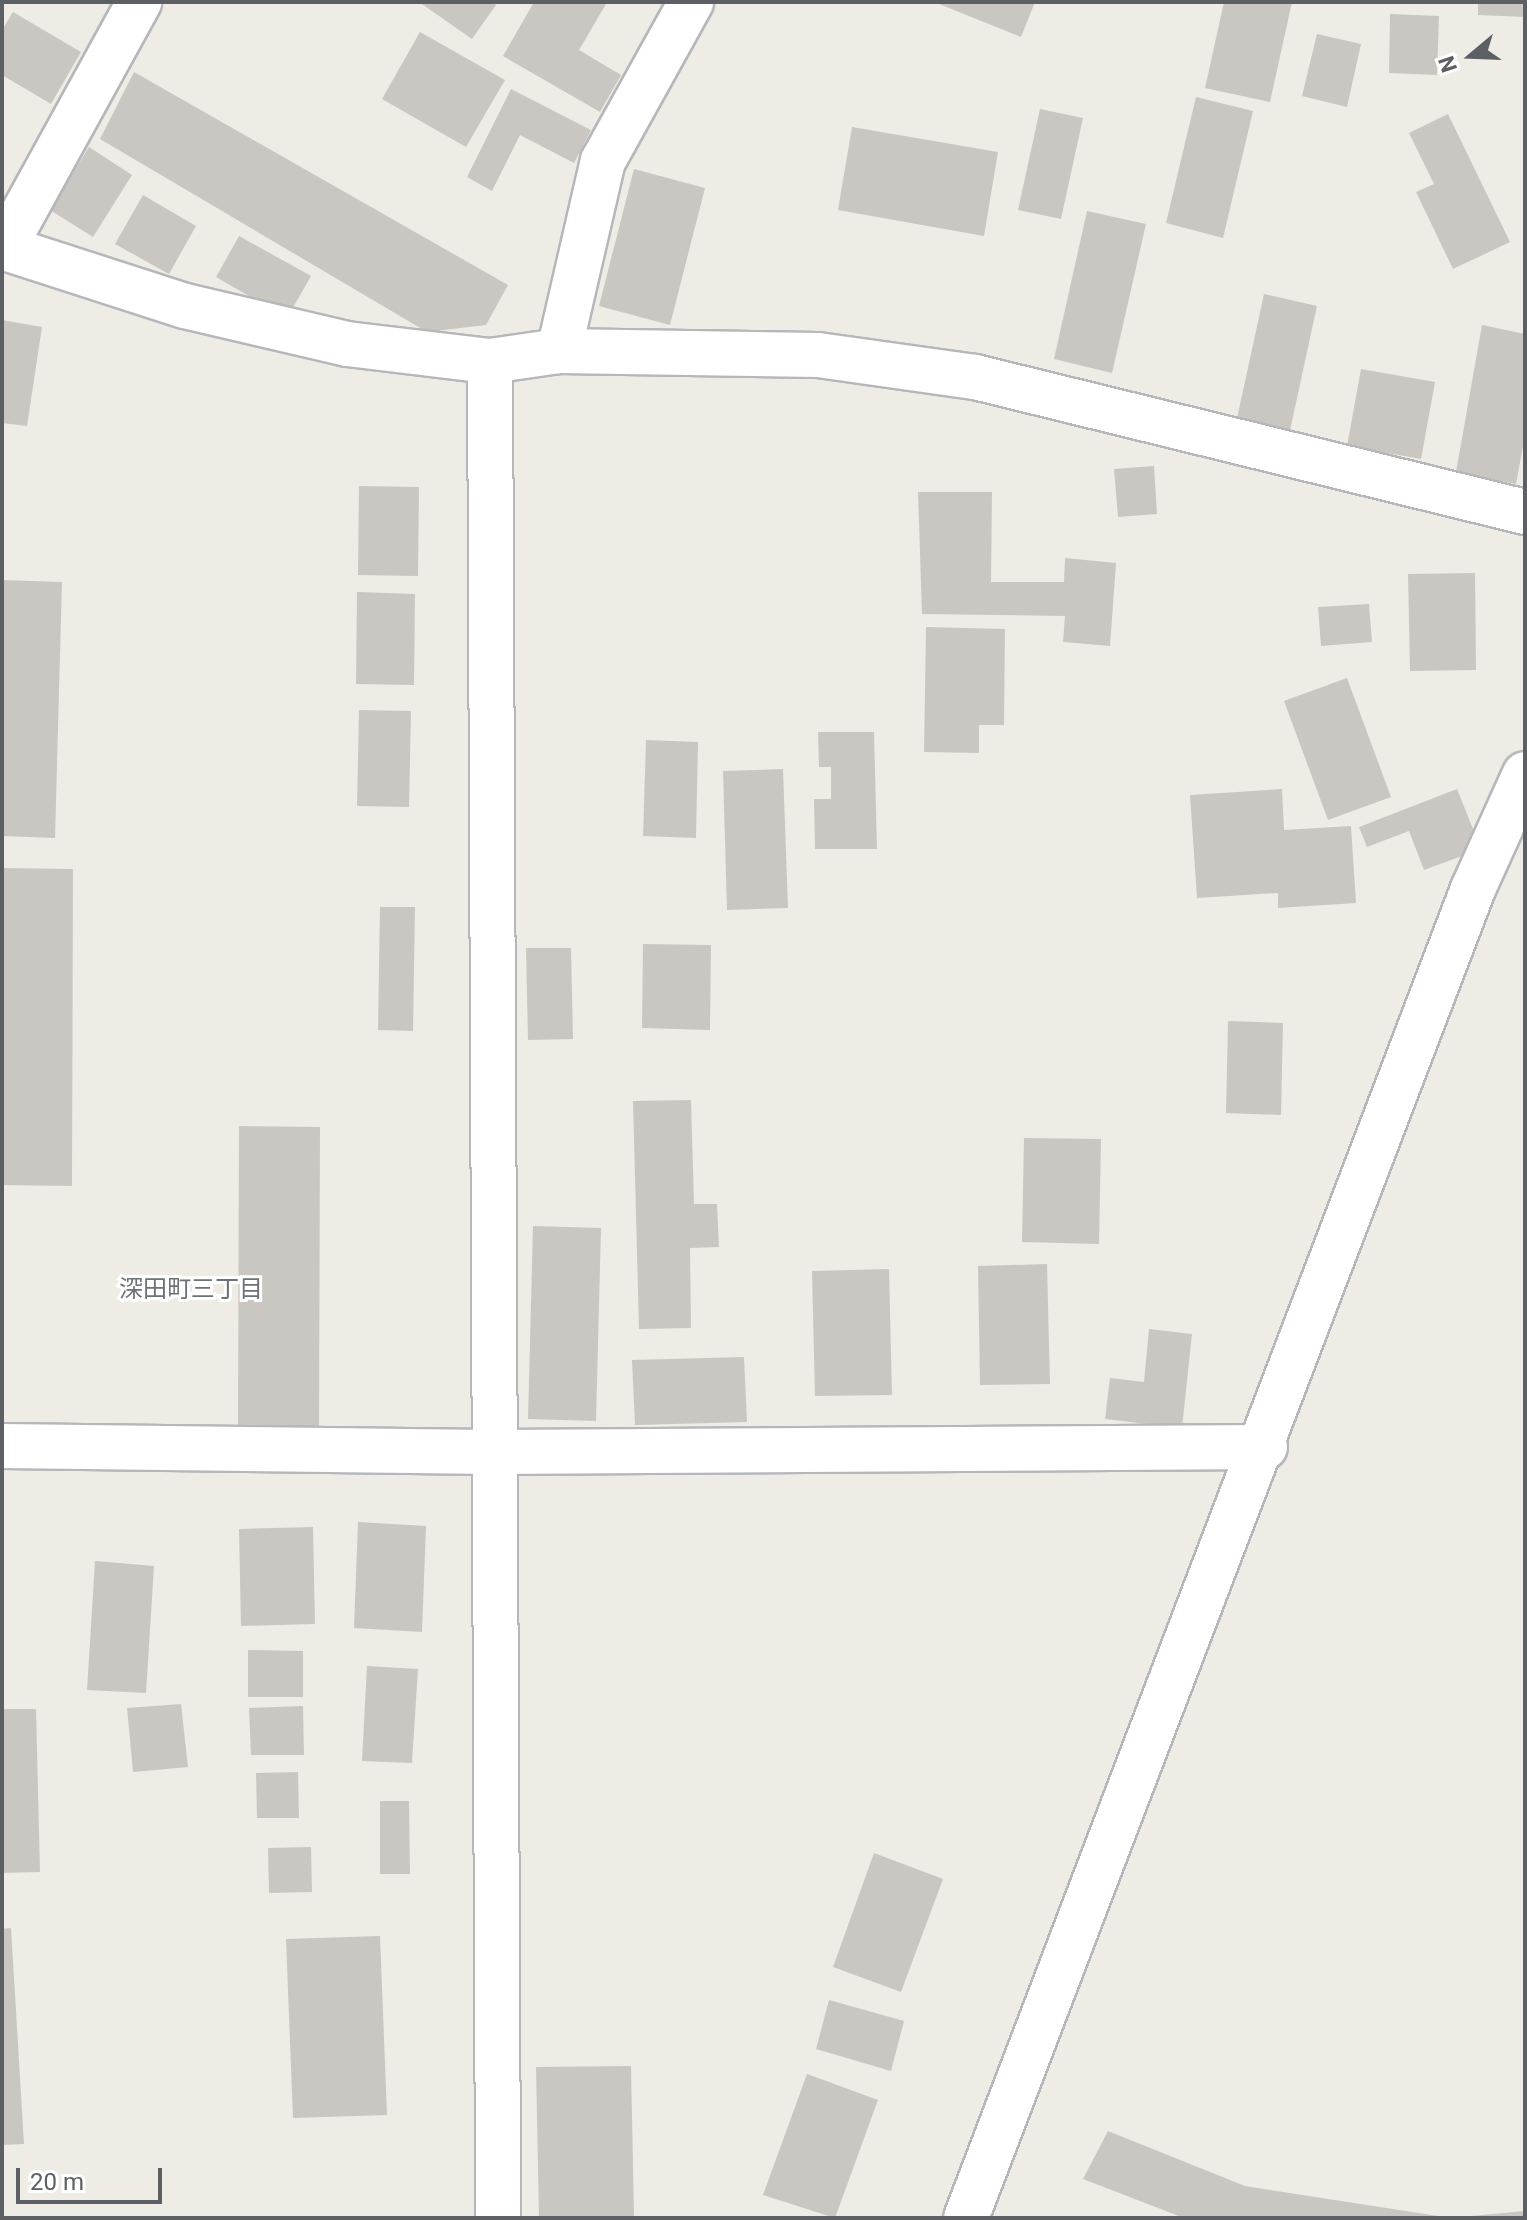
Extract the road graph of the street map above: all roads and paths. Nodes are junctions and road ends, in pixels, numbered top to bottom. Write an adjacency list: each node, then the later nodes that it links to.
1 (139, 2): 3 (street)
2 (691, 2): 4 (street)
3 (3, 248): 5 (street)
4 (559, 351): 5 (street); 6 (street)
5 (490, 361): 10 (street)
6 (1525, 512)
7 (1525, 774): 9 (street)
8 (2, 1446): 10 (street)
9 (1265, 1447): 10 (street); 12 (street)
10 (496, 1452): 11 (street)
11 (498, 2218)
12 (966, 2218)

